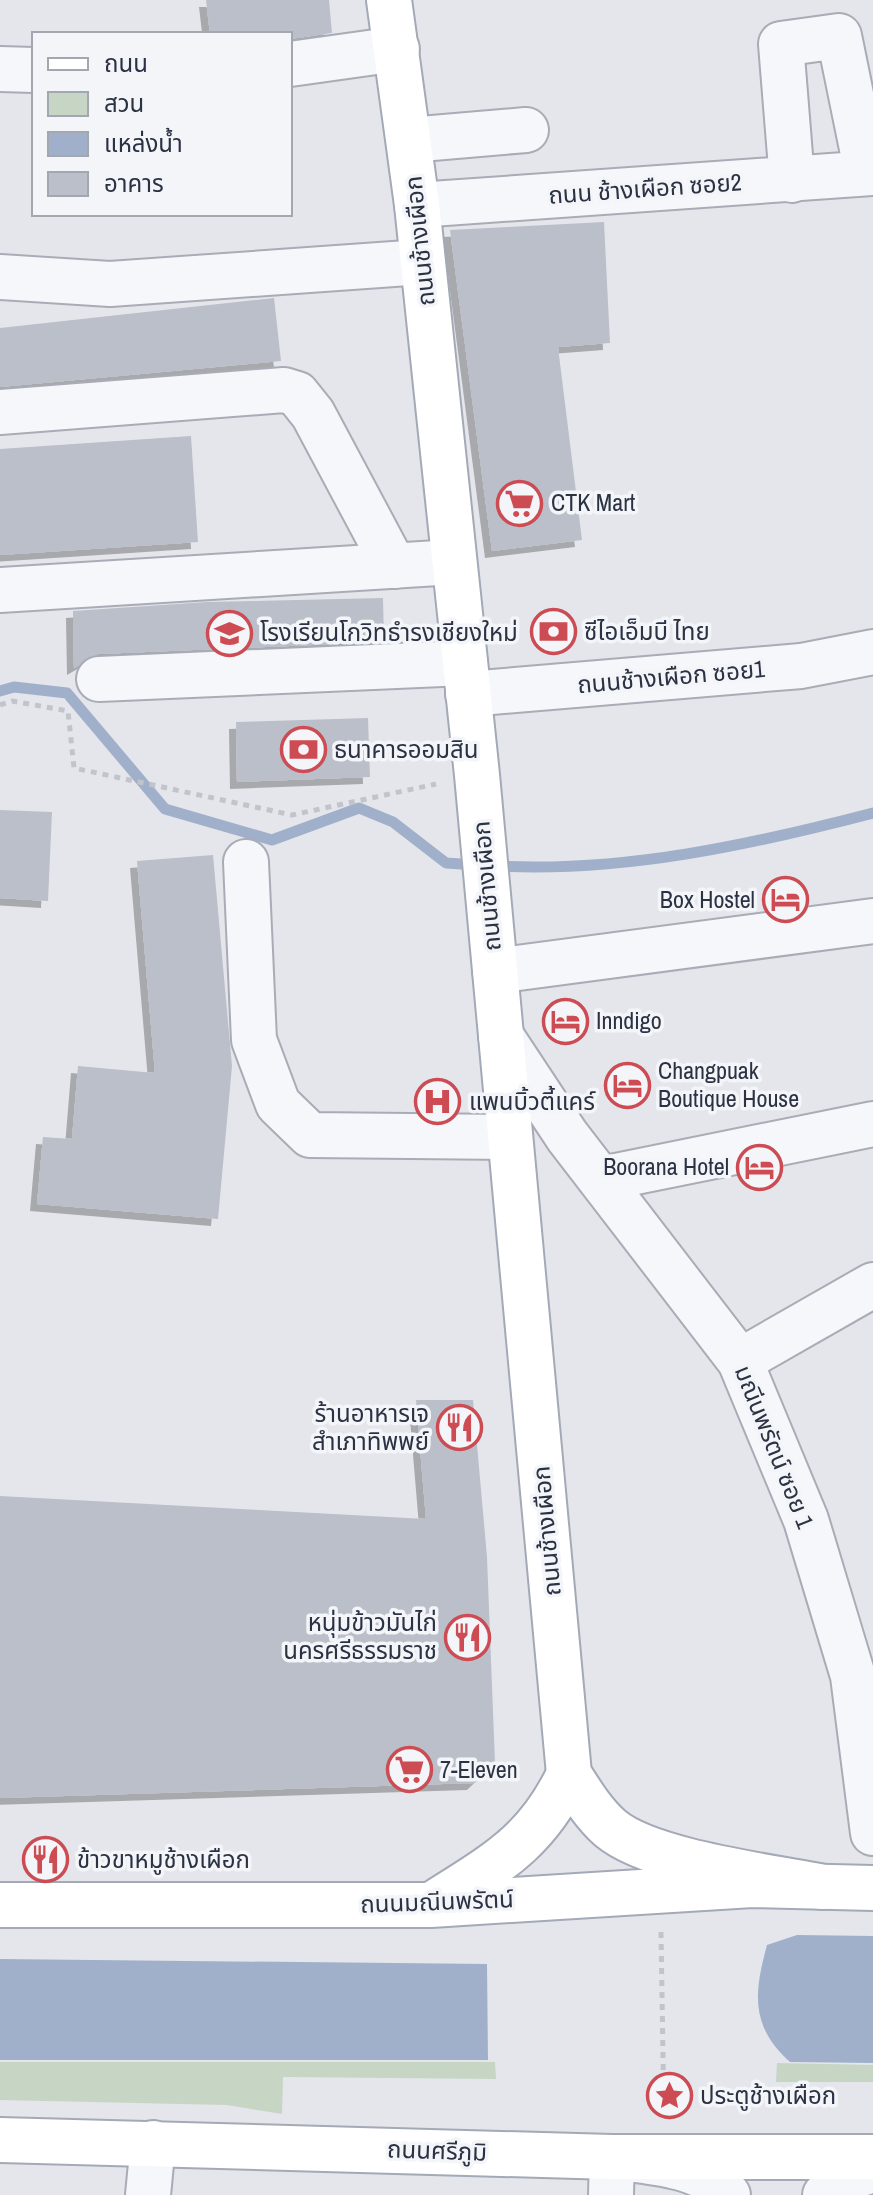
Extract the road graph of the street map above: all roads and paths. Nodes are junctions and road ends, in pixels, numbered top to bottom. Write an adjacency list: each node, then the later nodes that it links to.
1 (389, 0): 2 (main road, ถนนช้างเผือก)
2 (397, 49): 3 (street); 7 (main road, ถนนช้างเผือก)
3 (292, 64)
4 (0, 69): 5 (street)
5 (32, 70)
6 (526, 130): 7 (street)
7 (409, 140): 10 (main road, ถนนช้างเผือก)
8 (870, 173): 9 (street, ถนน ช้างเผือก ซอย2); 9 (street)
9 (792, 180): 10 (street, ถนน ช้างเผือก ซอย2)
10 (417, 205): 11 (main road, ถนนช้างเผือก)
11 (422, 262): 12 (street); 14 (main road, ถนนช้างเผือก)
12 (0, 277)
13 (0, 412): 15 (street)
14 (454, 562): 15 (street); 19 (main road, ถนนช้างเผือก)
15 (394, 566): 16 (street)
16 (0, 590)
17 (873, 652): 19 (street, ถนนช้างเผือก ซอย1)
18 (99, 679): 19 (street, ถนนช้างเผือก ซอย1)
19 (466, 679): 21 (main road, ถนนช้างเผือก)
20 (0, 705): 21 (path)
21 (477, 775): 24 (main road, ถนนช้างเผือก)
22 (246, 862): 27 (street)
23 (873, 921): 24 (street)
24 (495, 971): 25 (main road, ถนนช้างเผือก)
25 (501, 1036): 27 (main road, ถนนช้างเผือก); 28 (street, มณีนพรัตน์ ซอย 1)
26 (873, 1124): 28 (street)
27 (510, 1137): 32 (main road, ถนนช้างเผือก)
28 (601, 1179): 30 (street, มณีนพรัตน์ ซอย 1)
29 (873, 1285): 30 (street)
30 (740, 1361): 31 (street, มณีนพรัตน์ ซอย 1)
31 (863, 1673): 33 (street, มณีนพรัตน์ ซอย 1)
32 (569, 1774): 34 (main road, ถนนช้างเผือก); 37 (main road)
33 (873, 1833)
34 (823, 1887): 35 (main road, ถนนมณีนพรัตน์); 37 (main road, ถนนมณีนพรัตน์)
35 (873, 1888)
36 (0, 1905): 37 (main road, ถนนมณีนพรัตน์)
37 (431, 1905)
38 (661, 1923): 39 (path)
39 (664, 2121)
40 (153, 2143): 41 (main road, ถนนศรีภูมิ); 44 (main road, ถนนศรีภูมิ); 45 (street)
41 (1, 2149)
42 (873, 2157): 44 (main road, ถนนศรีภูมิ)
43 (873, 2170): 47 (street)
44 (612, 2176): 46 (street)
45 (148, 2195)
46 (728, 2195)
47 (825, 2195)

